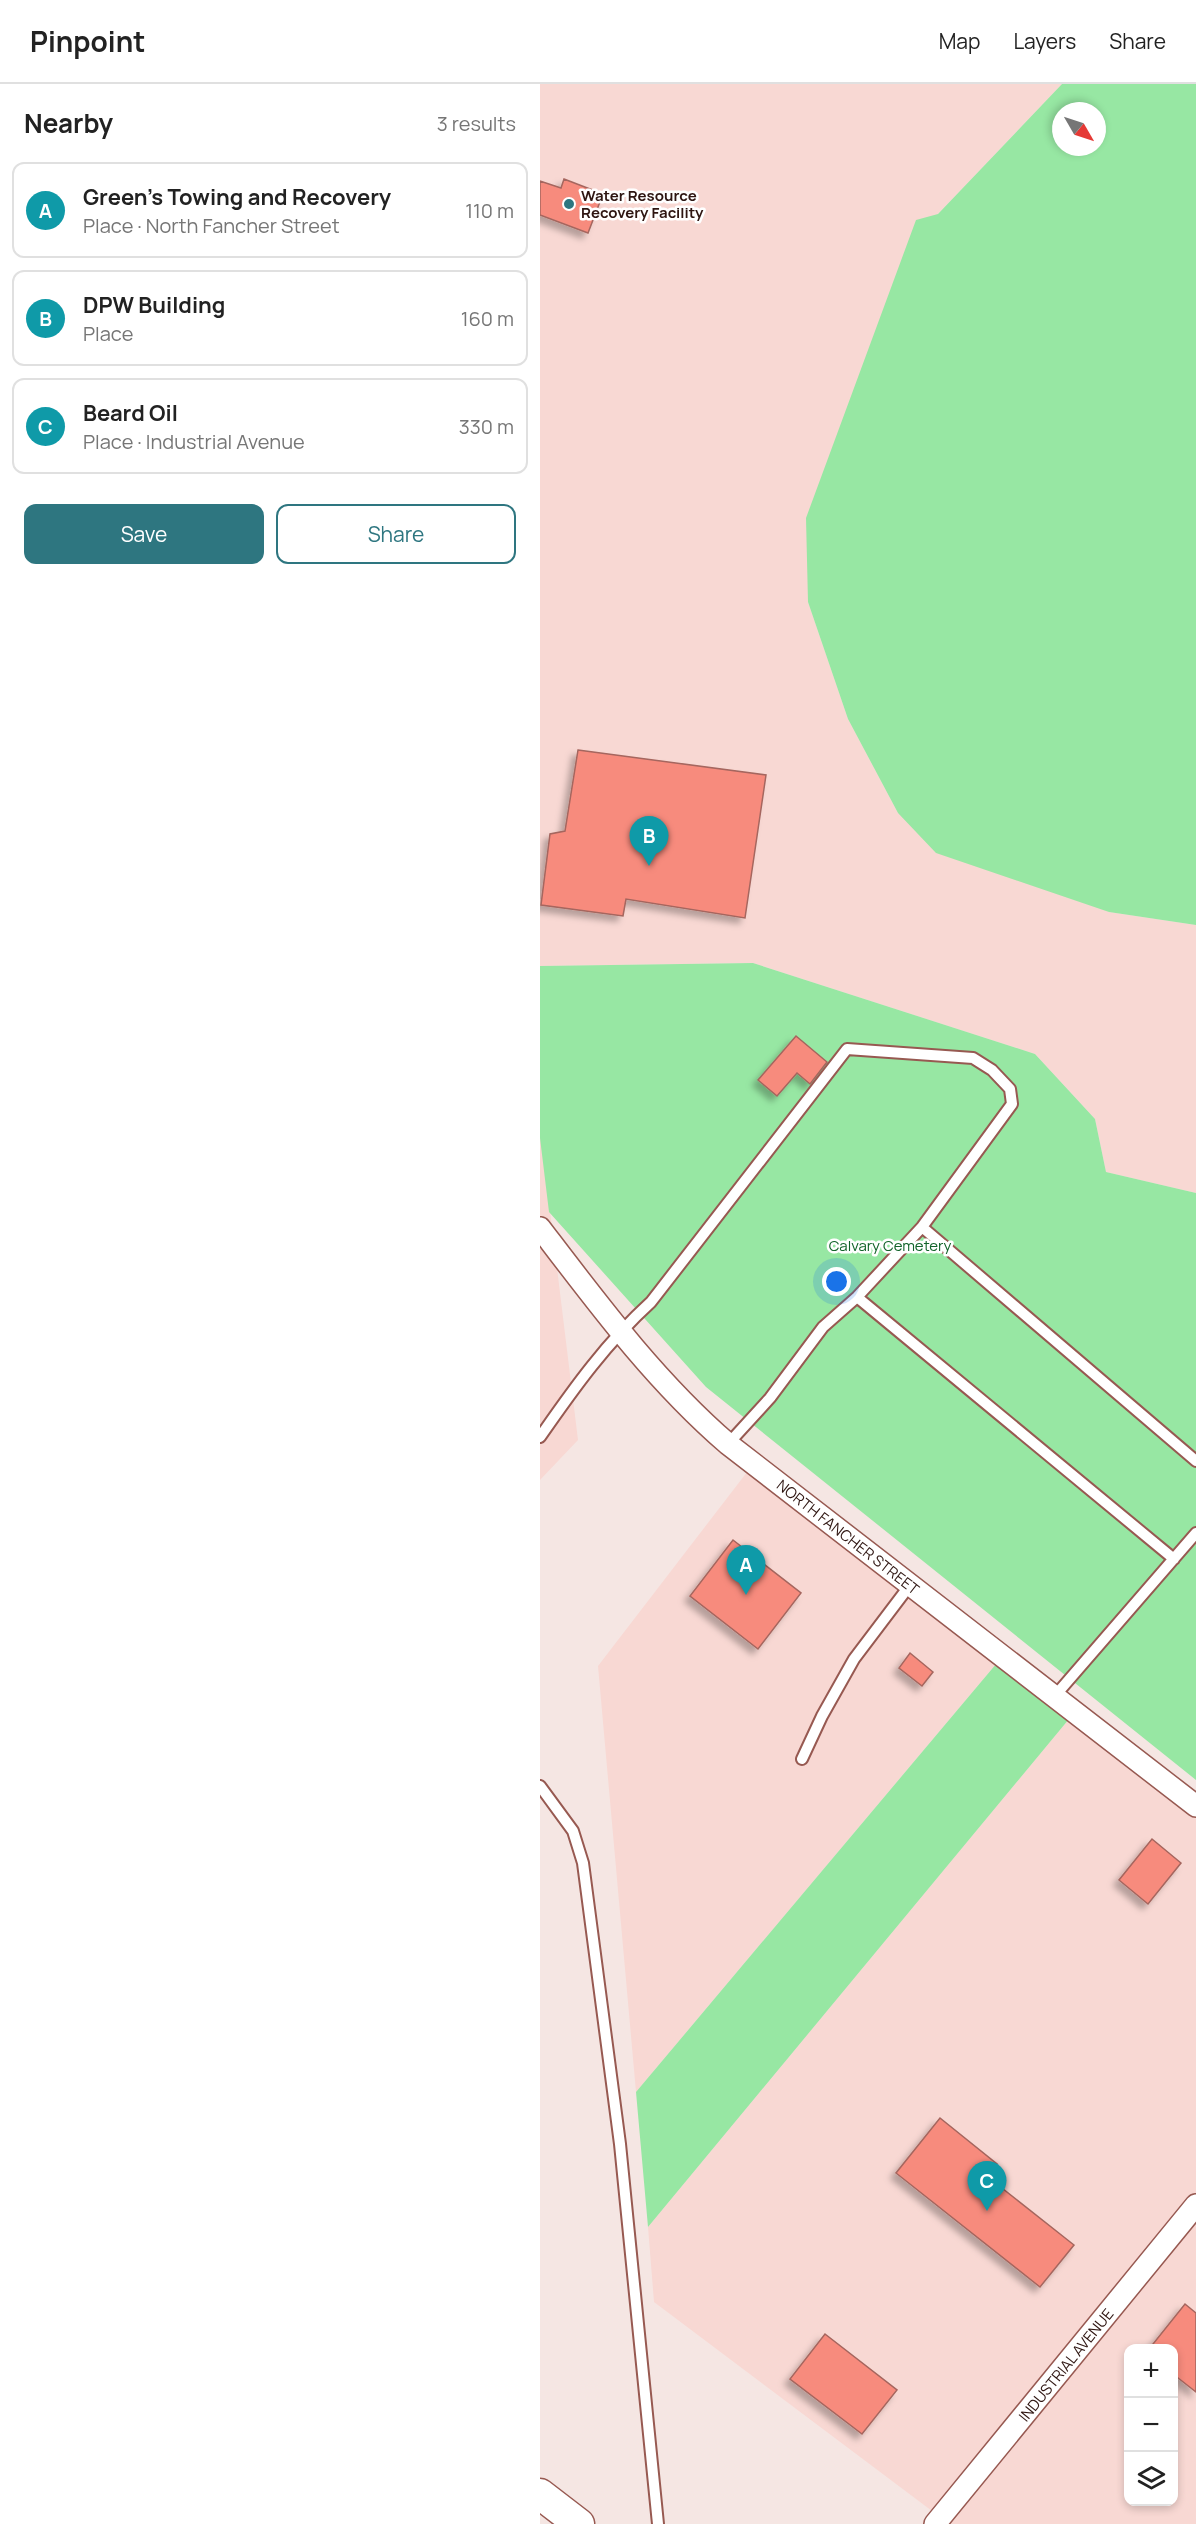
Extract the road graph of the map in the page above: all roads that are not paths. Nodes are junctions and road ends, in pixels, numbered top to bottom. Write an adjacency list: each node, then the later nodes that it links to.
1 (922, 1227): 3 (lane); 4 (lane); 7 (lane)
2 (540, 1228): 4 (street, NORTH FANCHER STREET)
3 (857, 1297): 6 (lane); 9 (lane)
4 (619, 1331): 5 (lane); 6 (street, NORTH FANCHER STREET)
5 (540, 1437)
6 (728, 1444): 10 (street, NORTH FANCHER STREET)
7 (1196, 1461)
8 (1196, 1533): 9 (lane)
9 (1174, 1559): 11 (lane)
10 (910, 1585): 11 (street, NORTH FANCHER STREET); 12 (lane)
11 (1054, 1697): 14 (street, NORTH FANCHER STREET)
12 (802, 1759)
13 (540, 1785): 18 (lane)
14 (1196, 1806)
15 (1196, 2205): 19 (street, INDUSTRIAL AVENUE)
16 (540, 2494): 17 (main road)
17 (576, 2523)
18 (658, 2524)
19 (935, 2524)

